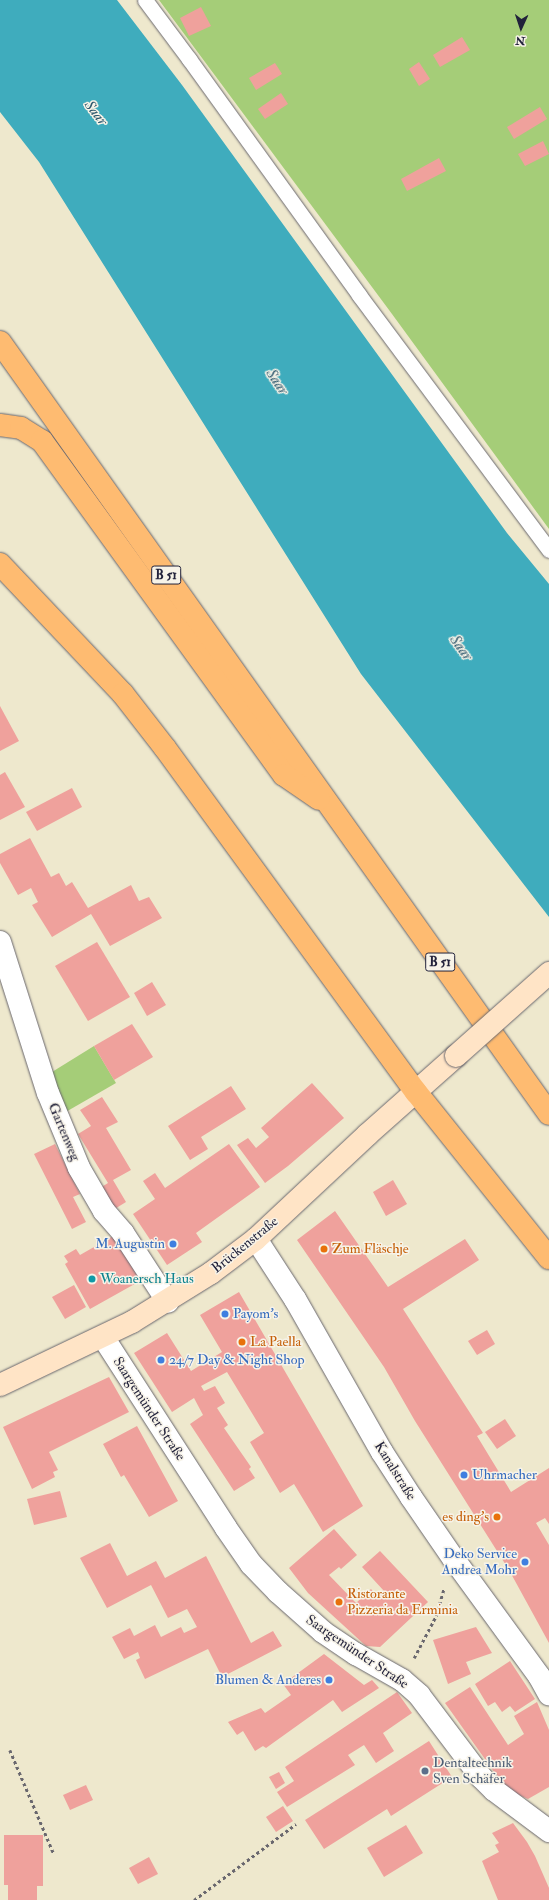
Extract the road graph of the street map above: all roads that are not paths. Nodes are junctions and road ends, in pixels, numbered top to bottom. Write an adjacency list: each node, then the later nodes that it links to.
1 (145, 0): 4 (lane)
2 (0, 342): 6 (main road, B 51)
3 (0, 425): 6 (main road)
4 (549, 550)
5 (0, 564): 9 (main road)
6 (332, 808): 10 (main road, B 51)
7 (0, 942): 13 (street, Gartenweg)
8 (549, 973): 9 (main road, Brückenstraße, bridge)
9 (416, 1092): 11 (main road, Brückenstraße); 12 (main road)
10 (549, 1114)
11 (256, 1239): 13 (main road, Brückenstraße); 16 (street, Kanalstraße)
12 (549, 1258)
13 (168, 1302): 14 (main road, Brückenstraße)
14 (103, 1337): 15 (main road, Brückenstraße); 17 (street, Saargemünder Straße)
15 (0, 1385)
16 (549, 1694)
17 (549, 1831)

